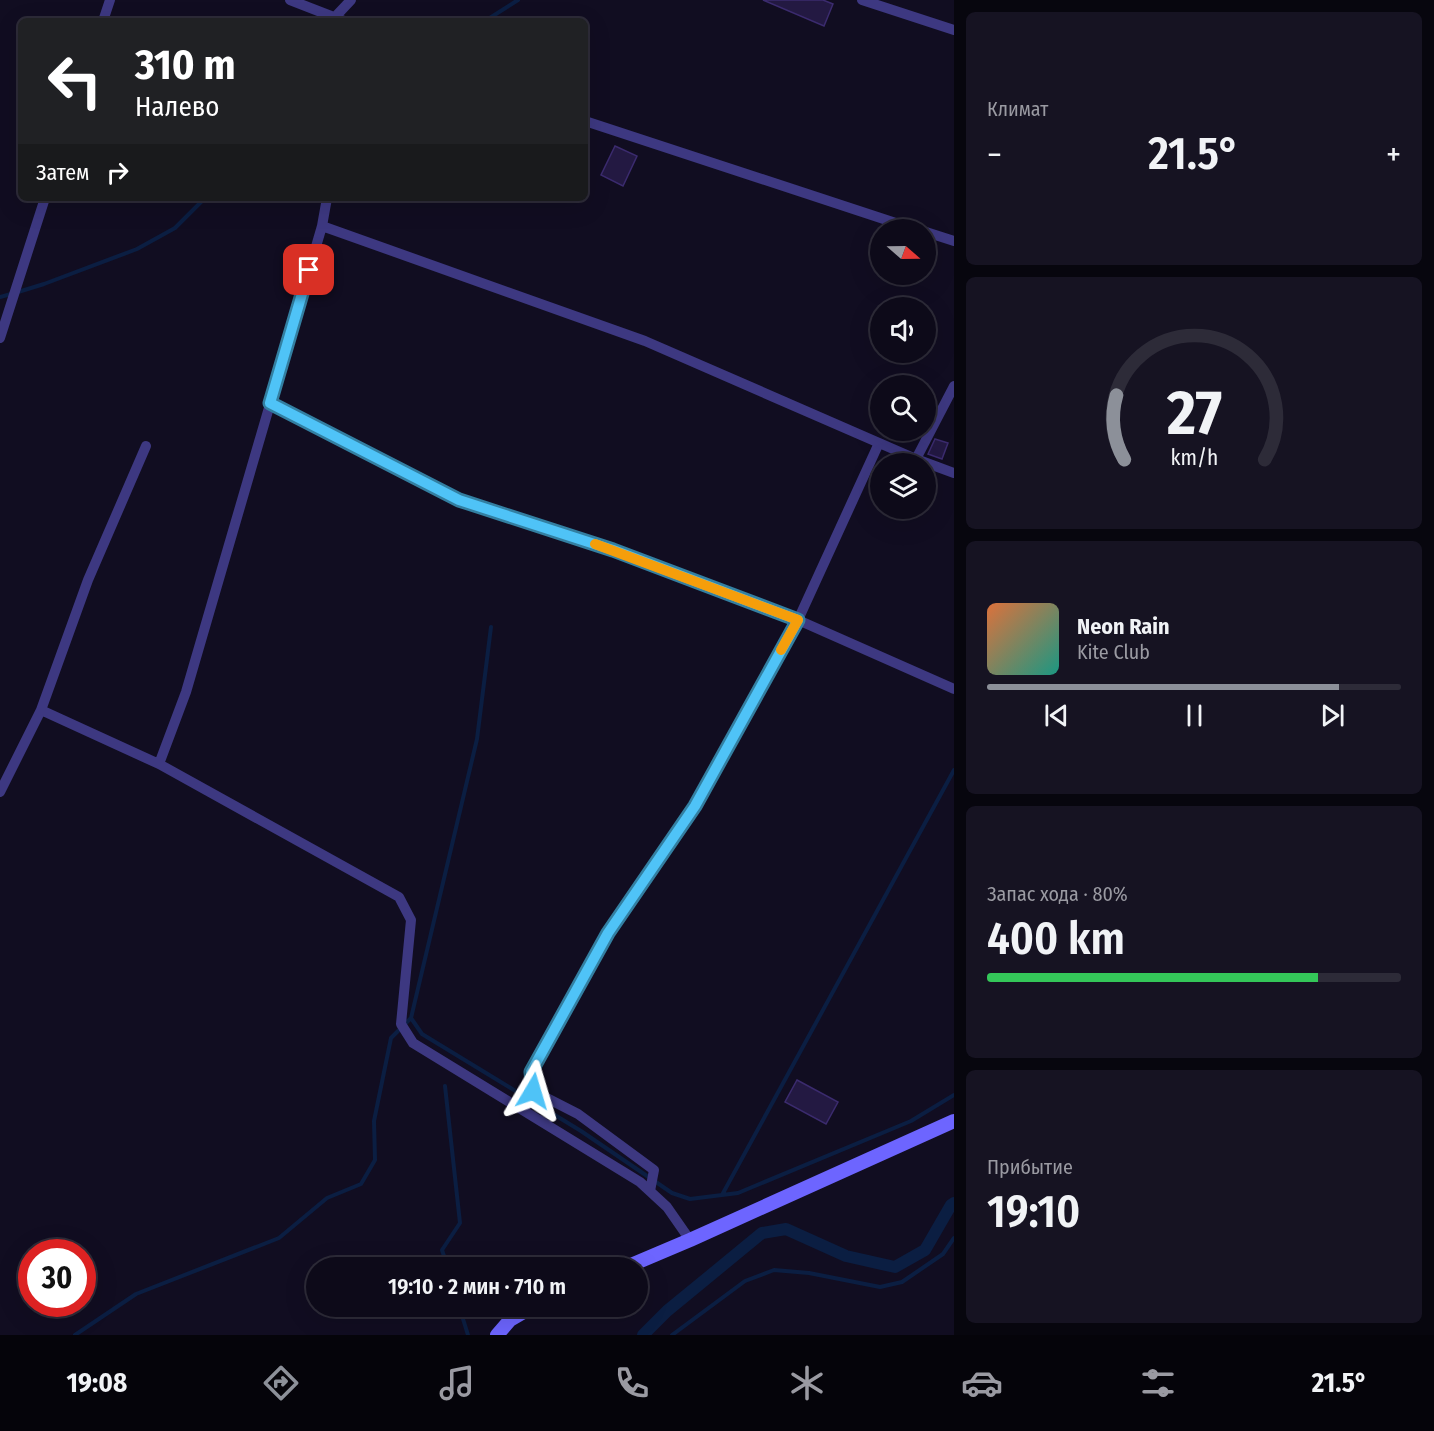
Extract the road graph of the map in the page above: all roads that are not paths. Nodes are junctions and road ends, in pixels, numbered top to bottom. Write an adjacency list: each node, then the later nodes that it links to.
1 (110, 0): 5 (street)
2 (290, 0): 6 (street)
3 (351, 0): 7 (street)
4 (862, 0): 8 (street)
5 (104, 18)
6 (337, 18)
7 (341, 18)
8 (954, 30)
9 (588, 122): 12 (street)
10 (44, 201): 16 (street)
11 (326, 201): 13 (street)
12 (883, 219)
13 (322, 226): 18 (street); 19 (street)
14 (936, 236): 15 (street)
15 (954, 242)
16 (0, 338)
17 (954, 386): 22 (street)
18 (270, 403): 25 (street); 28 (street)
19 (879, 443): 21 (street); 25 (street)
20 (146, 446): 27 (street)
21 (902, 453)
22 (919, 453)
23 (936, 466): 24 (street)
24 (954, 473)
25 (798, 620): 26 (street); 31 (street)
26 (954, 689)
27 (41, 710): 28 (street); 29 (street)
28 (159, 764): 31 (street)
29 (0, 792)
30 (954, 1121): 32 (street)
31 (650, 1191): 32 (street)
32 (690, 1240): 33 (street)
33 (648, 1258)
34 (515, 1317): 35 (street)
35 (496, 1335)

